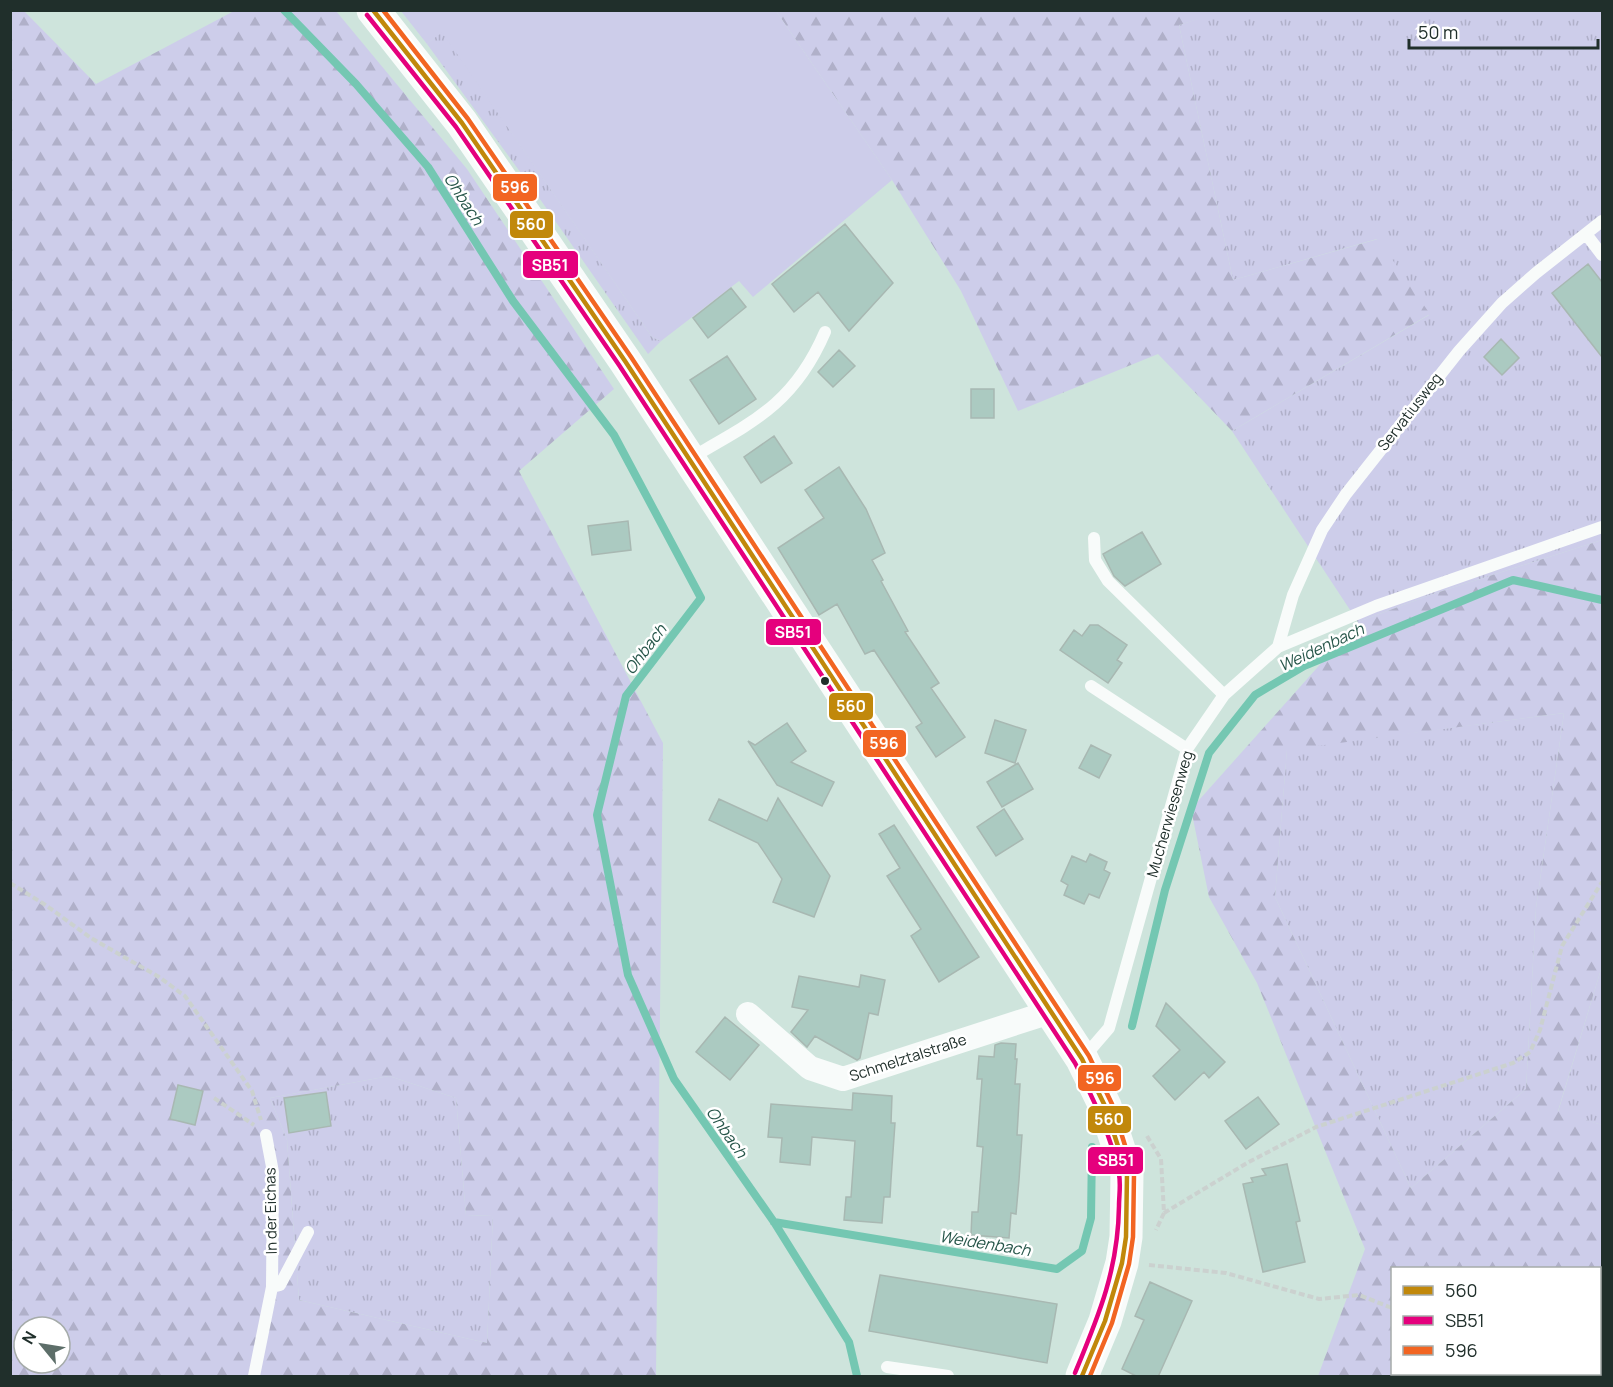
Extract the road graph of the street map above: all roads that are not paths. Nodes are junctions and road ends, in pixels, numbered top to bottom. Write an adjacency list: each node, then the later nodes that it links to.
1 (373, 10): 6 (main road)
2 (1602, 221): 3 (lane, Servatiusweg)
3 (1586, 234): 4 (lane); 9 (lane, Servatiusweg)
4 (1602, 255)
5 (825, 332): 6 (lane)
6 (688, 459): 13 (main road)
7 (1602, 526): 9 (lane, Mucherwiesenweg)
8 (1094, 538): 11 (lane)
9 (1278, 647): 11 (lane, Mucherwiesenweg)
10 (1091, 687): 12 (lane)
11 (1224, 695): 12 (lane, Mucherwiesenweg)
12 (1187, 749): 15 (lane, Mucherwiesenweg)
13 (1050, 1011): 14 (street, Schmelztalstraße); 15 (main road)
14 (748, 1014)
15 (1082, 1059): 22 (main road)
16 (266, 1135): 18 (lane, In der Eichas)
17 (308, 1232): 18 (lane)
18 (272, 1287): 20 (lane, In der Eichas)
19 (887, 1367): 21 (lane)
20 (254, 1377)
21 (948, 1377)
22 (1082, 1377)

